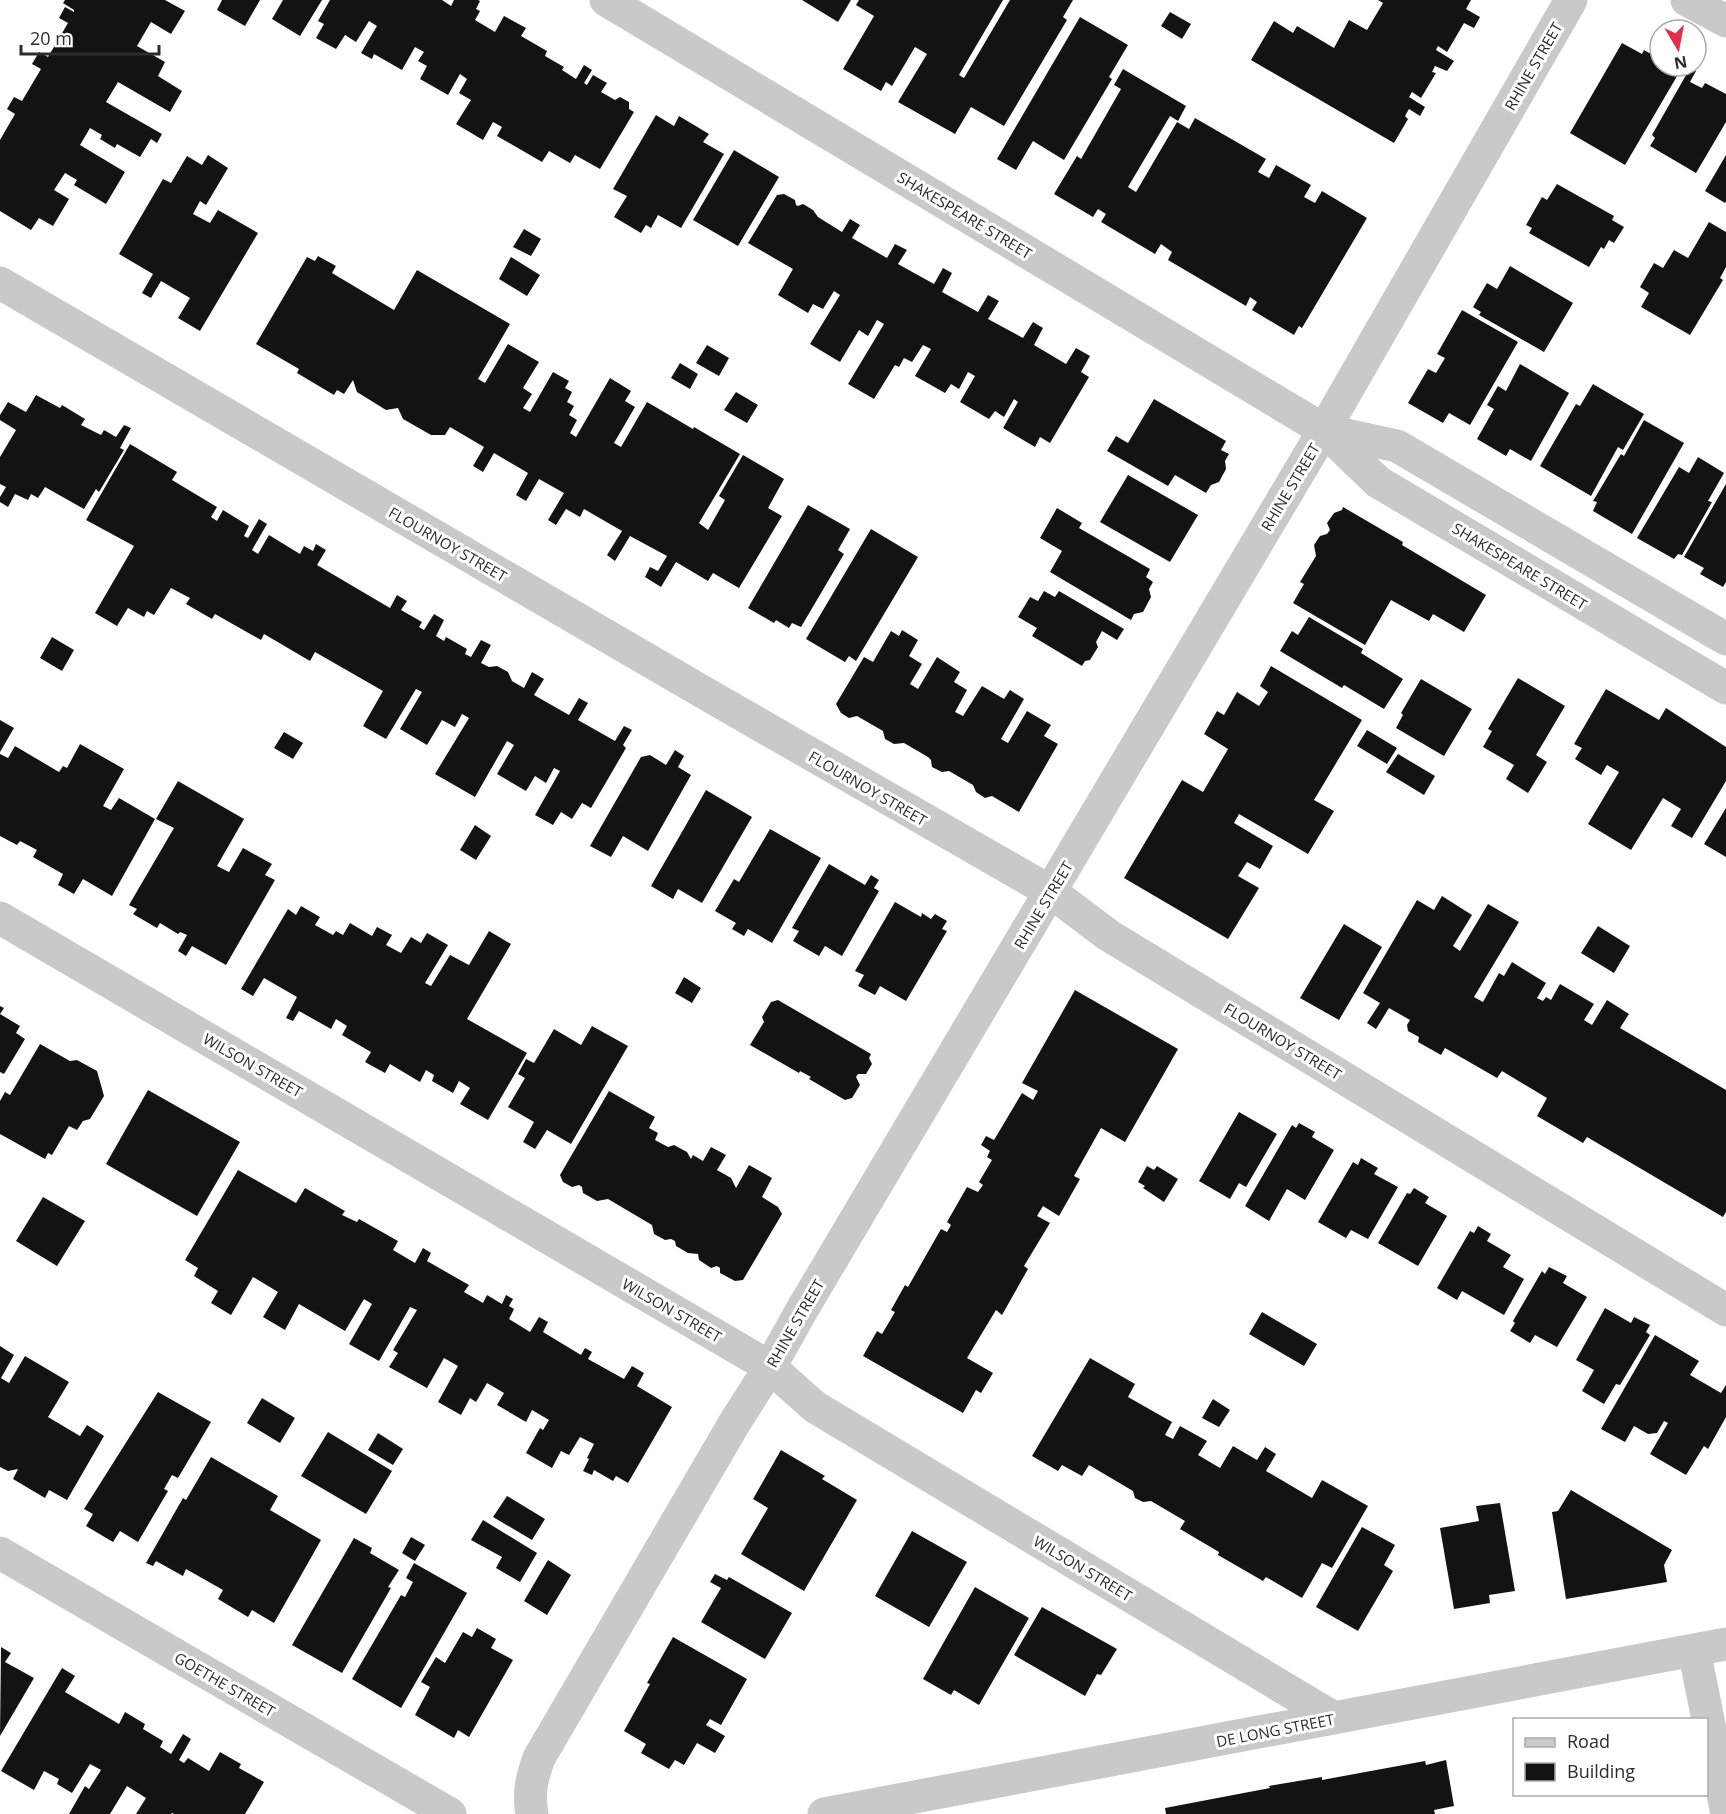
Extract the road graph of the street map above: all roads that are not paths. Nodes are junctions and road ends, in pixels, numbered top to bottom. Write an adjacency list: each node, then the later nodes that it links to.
1 (606, 0): 6 (street, SHAKESPEARE STREET)
2 (1571, 0): 6 (street, RHINE STREET)
3 (1687, 0): 4 (street)
4 (1726, 21)
5 (0, 283): 9 (street, FLOURNOY STREET)
6 (1324, 430): 7 (street, SHAKESPEARE STREET); 8 (street, SHAKESPEARE STREET); 9 (street, RHINE STREET)
7 (1726, 639)
8 (1726, 688)
9 (1051, 892): 11 (street, FLOURNOY STREET); 12 (street, RHINE STREET)
10 (0, 918): 12 (street, WILSON STREET)
11 (1726, 1310)
12 (770, 1367): 16 (street, WILSON STREET); 21 (street, RHINE STREET)
13 (0, 1553): 20 (street, GOETHE STREET)
14 (1726, 1644): 15 (street, DE LONG STREET)
15 (1694, 1650): 16 (street, DE LONG STREET); 17 (street)
16 (1334, 1718): 22 (street, DE LONG STREET)
17 (1708, 1718)
18 (1708, 1720): 19 (street)
19 (1726, 1809)
20 (450, 1814)
21 (532, 1814)
22 (824, 1814)

